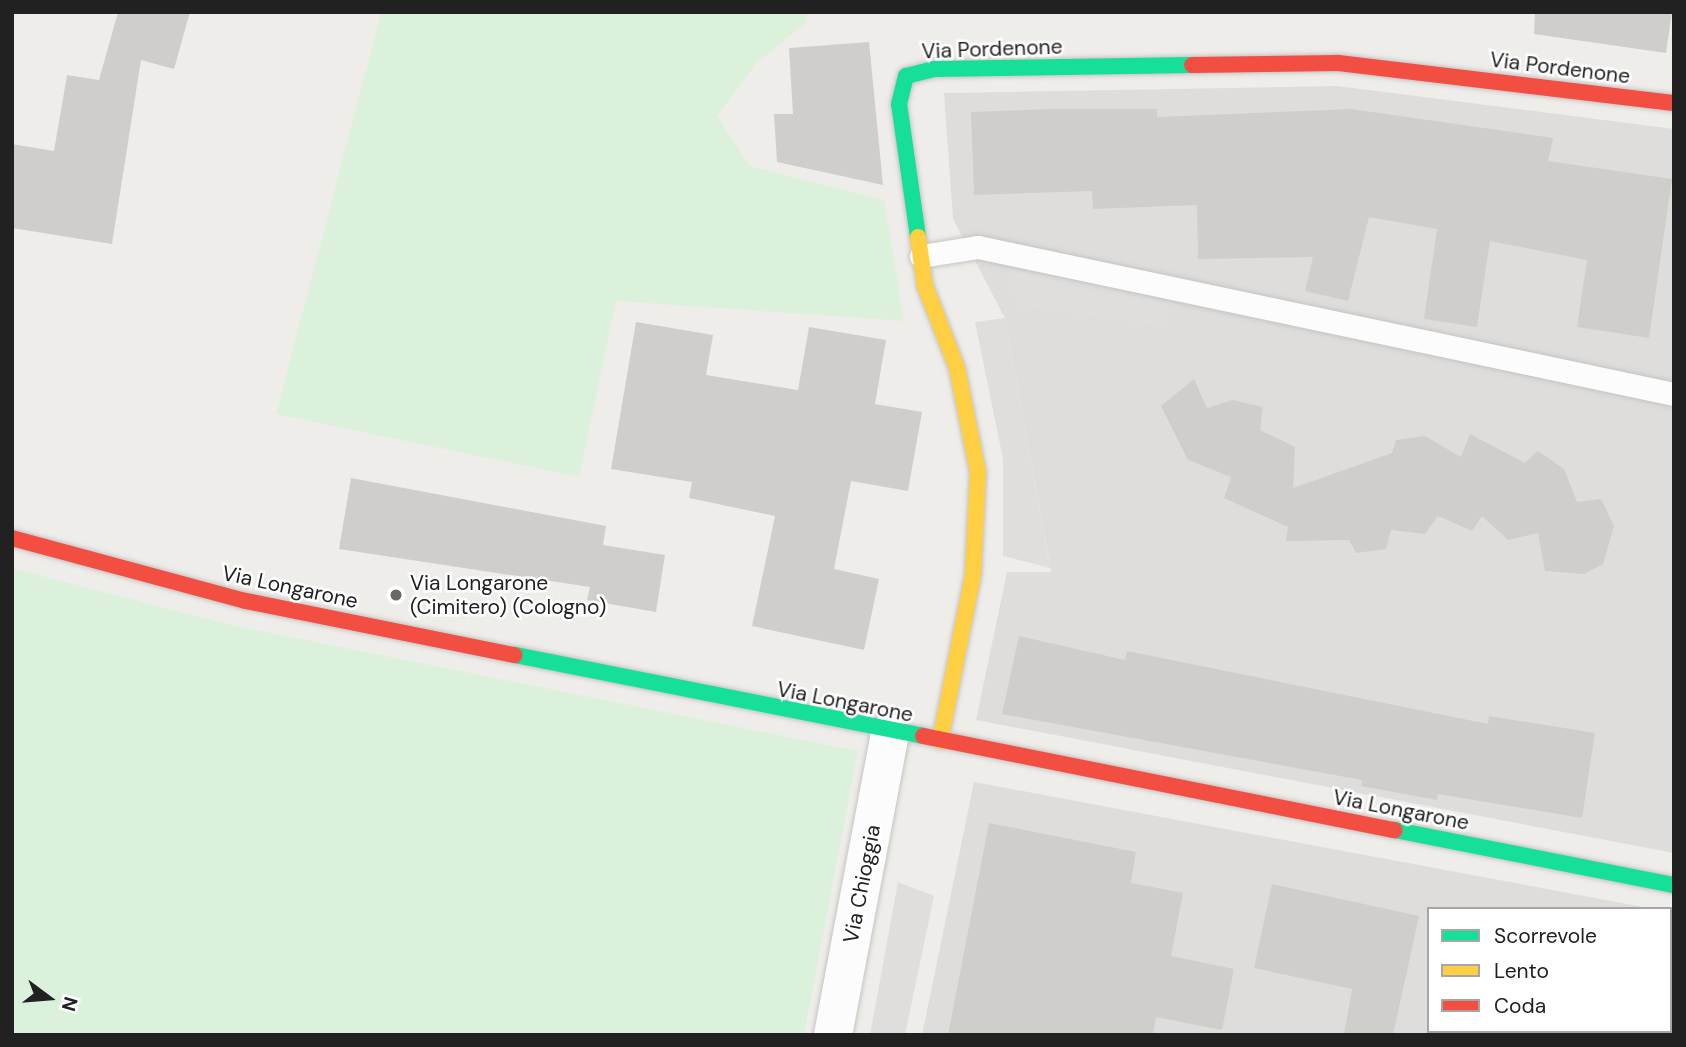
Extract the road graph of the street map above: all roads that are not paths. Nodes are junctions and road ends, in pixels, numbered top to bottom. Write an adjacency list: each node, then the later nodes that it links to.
1 (1674, 103): 2 (street, Via Pordenone)
2 (921, 256): 3 (lane); 6 (street, Via Pordenone)
3 (1674, 394)
4 (12, 538): 5 (street, Via Longarone)
5 (890, 733): 6 (street, Via Longarone); 8 (street, Via Chioggia)
6 (940, 741): 7 (street, Via Longarone)
7 (1674, 885)
8 (833, 1035)

